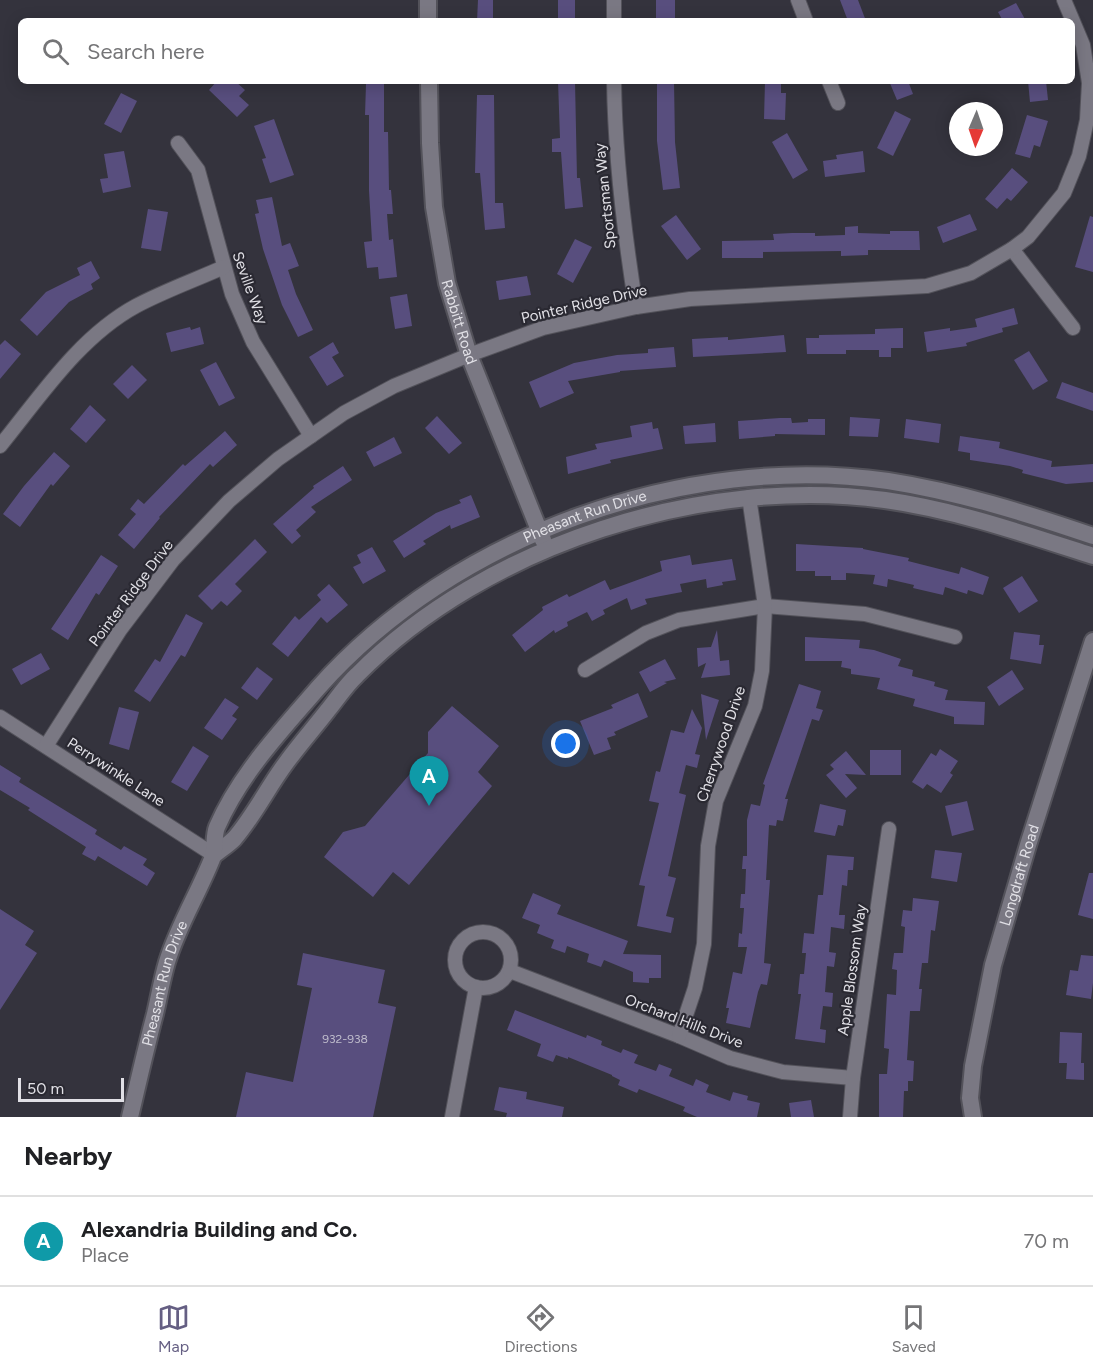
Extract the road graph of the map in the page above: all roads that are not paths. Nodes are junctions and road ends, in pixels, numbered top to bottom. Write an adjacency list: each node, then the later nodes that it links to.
1 (428, 0): 5 (street)
2 (614, 0): 6 (street)
3 (798, 0): 7 (street)
4 (1064, 0): 8 (street, Pointer Ridge Drive)
5 (428, 18)
6 (614, 18)
7 (805, 18)
8 (1072, 18)
9 (1075, 26): 15 (street, Pointer Ridge Drive)
10 (429, 84): 19 (street, Rabbitt Road)
11 (614, 84): 17 (street, Sportsman Way)
12 (830, 84): 13 (street)
13 (838, 103)
14 (178, 143): 16 (street, Seville Way)
15 (1012, 249): 17 (street, Pointer Ridge Drive); 18 (street)
16 (224, 267): 20 (street, Seville Way); 21 (street)
17 (636, 307): 19 (street, Pointer Ridge Drive)
18 (1073, 328)
19 (469, 354): 20 (street, Pointer Ridge Drive); 23 (street, Rabbitt Road)
20 (311, 436): 32 (street, Pointer Ridge Drive)
21 (0, 446)
22 (749, 497): 25 (street, Pheasant Run Drive); 26 (street, Pheasant Run Drive); 27 (street, Cherrywood Drive)
23 (539, 531): 24 (street, Pheasant Run Drive); 25 (street, Rabbitt Road); 34 (street, Pheasant Run Drive)
24 (1093, 536)
25 (547, 549): 34 (street, Pheasant Run Drive)
26 (1093, 556)
27 (765, 606): 28 (street); 30 (street); 37 (street, Cherrywood Drive)
28 (955, 637)
29 (1093, 641): 42 (street, Longdraft Road)
30 (585, 670)
31 (0, 717): 32 (street, Perrywinkle Lane)
32 (46, 746): 34 (street, Perrywinkle Lane)
33 (889, 829): 38 (street, Apple Blossom Way)
34 (214, 855): 39 (street, Pheasant Run Drive)
35 (510, 971): 36 (street); 36 (street); 37 (street, Orchard Hills Drive)
36 (476, 987): 40 (street)
37 (679, 1036): 38 (street, Orchard Hills Drive)
38 (853, 1078): 41 (street, Apple Blossom Way)
39 (130, 1117)
40 (452, 1117)
41 (850, 1117)
42 (973, 1117)

